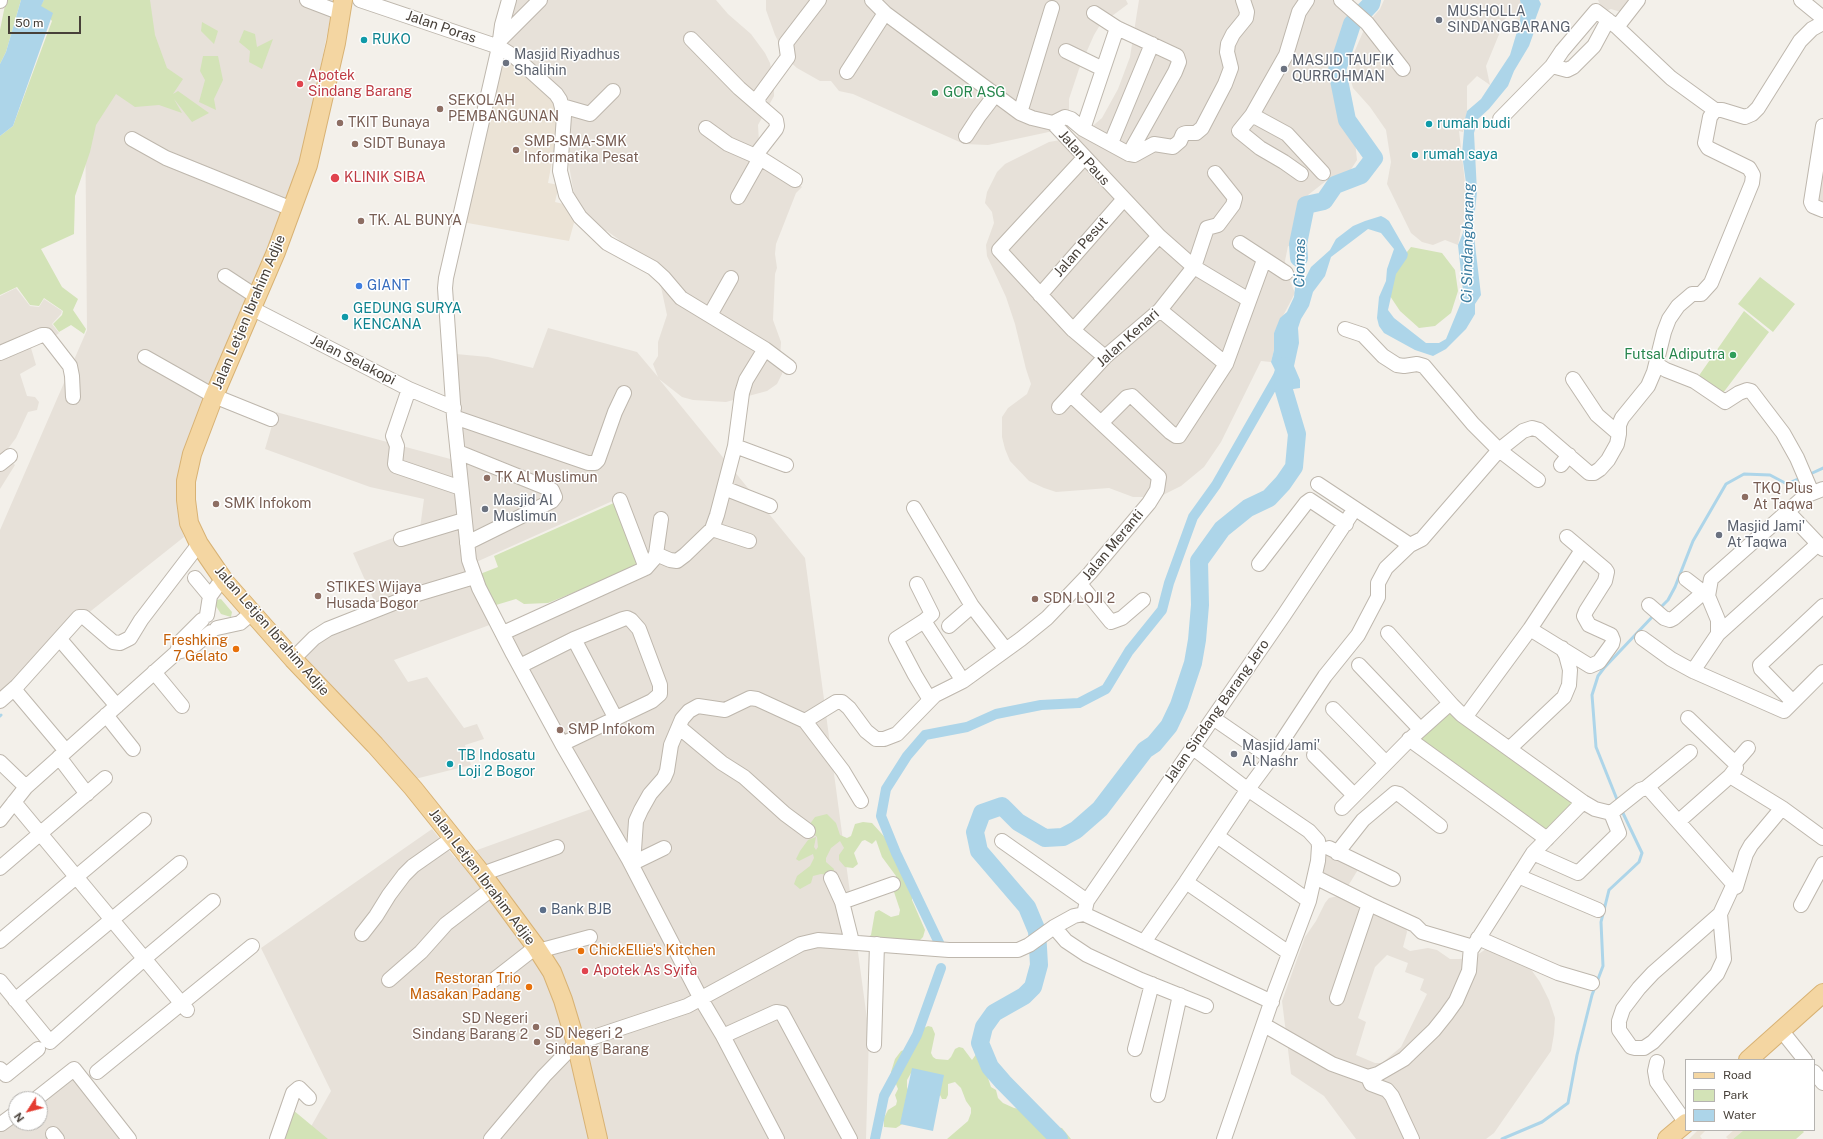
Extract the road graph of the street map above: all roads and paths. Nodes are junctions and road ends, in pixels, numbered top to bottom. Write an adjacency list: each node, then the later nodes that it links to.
1 (307, 0): 13 (street)
2 (360, 0): 23 (street, Jalan Poras)
3 (509, 0): 23 (street)
4 (540, 0): 23 (street)
5 (819, 0): 32 (street)
6 (872, 0): 16 (street, Jalan Paus)
7 (1243, 0): 45 (street)
8 (1307, 0): 36 (street)
9 (1341, 0): 28 (street)
10 (1623, 0): 17 (street)
11 (1638, 0): 17 (street)
12 (1801, 0): 18 (street)
13 (342, 7): 54 (main road, Jalan Letjen Ibrahim Adjie)
14 (1052, 8): 35 (street)
15 (1094, 12): 21 (street)
16 (885, 13): 29 (street); 31 (street, Jalan Paus)
17 (1627, 14): 20 (street)
18 (1823, 18)
19 (1823, 23): 34 (street)
20 (1613, 24): 26 (street); 26 (street); 34 (street)
21 (1117, 28): 24 (street); 27 (street)
22 (691, 39): 32 (street)
23 (500, 44): 33 (street, Jalan Poras); 84 (street)
24 (1152, 44): 44 (street); 45 (street)
25 (1066, 51): 27 (street)
26 (1552, 66): 37 (street)
27 (1103, 69): 41 (street)
28 (1403, 69)
29 (847, 72)
30 (613, 91): 33 (street)
31 (995, 95): 35 (street, Jalan Paus); 42 (street)
32 (759, 104): 46 (street)
33 (562, 106): 67 (street)
34 (1714, 110): 75 (street)
35 (1020, 112): 38 (street, Jalan Paus)
36 (1252, 115): 49 (street); 50 (street)
37 (1500, 119)
38 (1053, 123): 41 (street); 47 (street, Jalan Paus)
39 (1823, 126): 55 (street)
40 (706, 128): 46 (street)
41 (1083, 129): 44 (street)
42 (966, 136)
43 (132, 139): 54 (street)
44 (1111, 143): 45 (street)
45 (1130, 154)
46 (757, 157): 51 (street); 52 (street)
47 (1084, 158): 53 (street, Jalan Paus); 63 (street)
48 (1215, 173): 59 (street, Jalan Kenari)
49 (1323, 173)
50 (1301, 174)
51 (795, 180)
52 (738, 197)
53 (1123, 200): 56 (street, Jalan Paus); 63 (street, Jalan Pesut)
54 (292, 209): 65 (main road, Jalan Letjen Ibrahim Adjie)
55 (1823, 210)
56 (1159, 236): 59 (street, Jalan Paus); 69 (street)
57 (1240, 243): 58 (street)
58 (1264, 260): 60 (street); 64 (street)
59 (1194, 267): 64 (street, Jalan Paus); 66 (street, Jalan Kenari)
60 (1286, 273)
61 (224, 276): 65 (street, Jalan Selakopi)
62 (731, 278): 67 (street)
63 (1040, 295): 69 (street)
64 (1249, 300): 74 (street)
65 (255, 303): 78 (street, Jalan Selakopi); 82 (main road, Jalan Letjen Ibrahim Adjie)
66 (1160, 310): 73 (street, Jalan Kenari); 74 (street)
67 (710, 315): 70 (street)
68 (1345, 329): 89 (street)
69 (1073, 330): 73 (street)
70 (765, 349): 76 (street); 88 (street)
71 (0, 353): 81 (street)
72 (145, 357): 82 (street)
73 (1105, 357): 80 (street, Jalan Kenari)
74 (1226, 364): 86 (street)
75 (1656, 364): 87 (street); 96 (street)
76 (789, 367)
77 (1573, 379): 87 (street)
78 (409, 389): 84 (street, Jalan Selakopi); 94 (street)
79 (624, 393): 84 (street, Jalan Selakopi)
80 (1071, 395): 83 (street, Jalan Kenari); 86 (street, Jalan Meranti)
81 (73, 396)
82 (214, 396): 85 (street); 110 (main road, Jalan Letjen Ibrahim Adjie)
83 (1059, 407)
84 (454, 412): 90 (street)
85 (270, 419)
86 (1102, 423): 122 (street, Jalan Meranti)
87 (1619, 434): 89 (street)
88 (735, 446): 91 (street); 95 (street)
89 (1499, 450): 92 (street); 111 (street)
90 (458, 452): 94 (street); 109 (street)
91 (786, 465)
92 (1538, 480)
93 (1318, 484): 100 (street)
94 (461, 488): 103 (street)
95 (724, 488): 98 (street); 105 (street)
96 (1817, 491): 101 (street)
97 (620, 500): 116 (street)
98 (770, 506)
99 (914, 508): 126 (street)
100 (1354, 510): 104 (street, Jalan Sindang Barang Jero); 111 (street)
101 (1787, 511): 112 (street); 123 (street)
102 (661, 519): 114 (street)
103 (464, 520): 107 (street); 109 (street)
104 (1346, 524): 115 (street); 157 (street, Jalan Sindang Barang Jero)
105 (712, 529): 108 (street); 114 (street)
106 (1567, 537): 113 (street)
107 (401, 539)
108 (749, 541)
109 (467, 543): 117 (street)
110 (198, 544): 120 (main road, Jalan Letjen Ibrahim Adjie); 150 (street)
111 (1410, 545): 172 (street)
112 (1821, 547): 135 (street)
113 (1582, 550): 132 (street); 139 (street)
114 (656, 554): 116 (street)
115 (1259, 564)
116 (646, 568): 133 (street)
117 (474, 577): 133 (street); 142 (street)
118 (194, 578): 124 (street)
119 (1686, 579): 123 (street)
120 (225, 582): 124 (street); 129 (main road, Jalan Letjen Ibrahim Adjie)
121 (917, 584): 130 (street)
122 (1080, 584): 125 (street); 140 (street, Jalan Meranti)
123 (1706, 594): 128 (street); 135 (street)
124 (210, 596): 141 (street)
125 (1143, 600)
126 (972, 606): 131 (street); 140 (street)
127 (1823, 606): 152 (street)
128 (1656, 611)
129 (252, 613): 141 (street); 142 (main road, Jalan Letjen Ibrahim Adjie)
130 (924, 621): 148 (street); 151 (street)
131 (949, 626)
132 (1530, 628): 139 (street); 156 (street)
133 (503, 633): 144 (street)
134 (1388, 633): 156 (street)
135 (1718, 634): 145 (street)
136 (1642, 638): 145 (street)
137 (574, 639): 144 (street); 159 (street); 159 (street)
138 (63, 643): 155 (street)
139 (1562, 648): 168 (street)
140 (1006, 650): 148 (street, Jalan Meranti)
141 (177, 652): 146 (street)
142 (293, 659): 196 (main road, Jalan Letjen Ibrahim Adjie)
143 (1359, 665): 162 (street)
144 (520, 666): 164 (street)
145 (1693, 671): 152 (street)
146 (154, 672): 153 (street); 155 (street)
147 (1823, 672): 152 (street)
148 (962, 681): 151 (street, Jalan Meranti)
149 (18, 694): 170 (street)
150 (0, 700)
151 (930, 700): 160 (street, Jalan Meranti)
152 (1793, 702)
153 (182, 706)
154 (1333, 709): 174 (street)
155 (112, 710): 167 (street); 170 (street)
156 (1457, 710): 162 (street); 168 (street)
157 (1213, 718): 165 (street, Jalan Sindang Barang Jero); 172 (street)
158 (1688, 718): 175 (street)
159 (616, 719): 164 (street)
160 (805, 721): 161 (street); 184 (street)
161 (680, 728): 193 (street); 206 (street)
162 (1420, 729): 163 (street)
163 (1409, 739): 174 (street); 198 (street)
164 (562, 744): 206 (street)
165 (1193, 748): 180 (street); 224 (street, Jalan Sindang Barang Jero)
166 (1748, 748): 175 (street)
167 (133, 749)
168 (1509, 749): 185 (street)
169 (1690, 752): 179 (street)
170 (63, 754): 178 (street); 181 (street)
171 (1314, 755): 182 (street)
172 (1272, 758): 180 (street)
173 (0, 762): 178 (street)
174 (1386, 763): 182 (street)
175 (1736, 763): 176 (street)
176 (1730, 776): 187 (street); 191 (street)
177 (106, 778): 181 (street)
178 (26, 787): 183 (street)
179 (1646, 788): 188 (street); 191 (street)
180 (1248, 789): 195 (street); 200 (street)
181 (87, 794): 194 (street)
182 (1354, 795): 186 (street)
183 (14, 802): 189 (street); 194 (street)
184 (861, 802)
185 (1583, 802): 188 (street); 198 (street)
186 (1342, 808)
187 (1782, 808): 197 (street); 217 (street)
188 (1612, 812): 204 (street)
189 (0, 820)
190 (144, 820): 210 (street)
191 (1679, 821): 217 (street)
192 (1440, 826): 203 (street)
193 (808, 831)
194 (41, 834): 208 (street); 210 (street)
195 (1217, 836): 215 (street); 221 (street)
196 (453, 838): 209 (main road, Jalan Letjen Ibrahim Adjie); 229 (street)
197 (1823, 838)
198 (1547, 839): 204 (street)
199 (1002, 841): 224 (street)
200 (1318, 841): 203 (street); 212 (street)
201 (557, 847): 209 (street)
202 (664, 848): 206 (street)
203 (1336, 853): 214 (street)
204 (1533, 853): 211 (street)
205 (180, 862): 227 (street)
206 (630, 862): 248 (street)
207 (1823, 864): 223 (street)
208 (0, 868)
209 (482, 874): 218 (main road, Jalan Letjen Ibrahim Adjie)
210 (78, 876): 227 (street); 231 (street)
211 (1518, 876): 225 (street); 234 (street)
212 (1316, 877): 221 (street); 222 (street)
213 (831, 878): 220 (street)
214 (1393, 880)
215 (1186, 882): 233 (street); 238 (street)
216 (893, 884): 220 (street)
217 (1736, 887): 226 (street)
218 (493, 888): 237 (main road, Jalan Letjen Ibrahim Adjie); 240 (street)
219 (214, 901): 239 (street)
220 (842, 902): 232 (street)
221 (1310, 902): 238 (street)
222 (1368, 904): 234 (street); 247 (street)
223 (1801, 905)
224 (1085, 907): 228 (street); 233 (street)
225 (1598, 910)
226 (1720, 914): 226 (street)
227 (112, 919): 239 (street); 249 (street)
228 (1051, 929): 235 (street); 243 (street)
229 (362, 934)
230 (590, 937): 237 (street)
231 (0, 941)
232 (852, 942): 235 (street); 248 (street)
233 (1144, 942): 250 (street)
234 (1475, 942): 242 (street); 266 (street)
235 (877, 944): 257 (street)
236 (252, 946): 251 (street)
237 (537, 949): 244 (street); 256 (main road, Jalan Letjen Ibrahim Adjie)
238 (1289, 953): 250 (street)
239 (144, 959): 249 (street); 251 (street)
240 (389, 980)
241 (0, 981): 249 (street)
242 (1592, 983)
243 (1152, 984): 246 (street); 259 (street)
244 (486, 986)
245 (1823, 993): 254 (main road)
246 (1180, 995): 252 (street); 269 (street)
247 (1337, 998)
248 (701, 999): 255 (street); 256 (street)
249 (15, 1000)
250 (1272, 1002): 253 (street)
251 (185, 1006): 264 (street)
252 (1206, 1006)
253 (1264, 1025): 266 (street); 281 (street)
254 (1781, 1030): 260 (main road); 261 (street)
255 (723, 1036): 279 (street); 280 (street)
256 (576, 1043): 277 (street); 278 (main road, Jalan Letjen Ibrahim Adjie)
257 (874, 1045)
258 (38, 1049): 263 (street)
259 (1135, 1049)
260 (1749, 1059)
261 (1804, 1059)
262 (1657, 1062): 272 (street)
263 (0, 1068)
264 (98, 1072)
265 (1815, 1073): 267 (street)
266 (1368, 1077): 282 (street)
267 (1823, 1083)
268 (46, 1091): 275 (street)
269 (1158, 1094)
270 (309, 1098): 276 (street)
271 (8, 1119): 273 (street)
272 (1685, 1122)
273 (1, 1124)
274 (1685, 1124): 283 (main road)
275 (129, 1139)
276 (277, 1139)
277 (491, 1139)
278 (598, 1139)
279 (777, 1139)
280 (850, 1139)
281 (1224, 1139)
282 (1412, 1139)
283 (1667, 1139)

